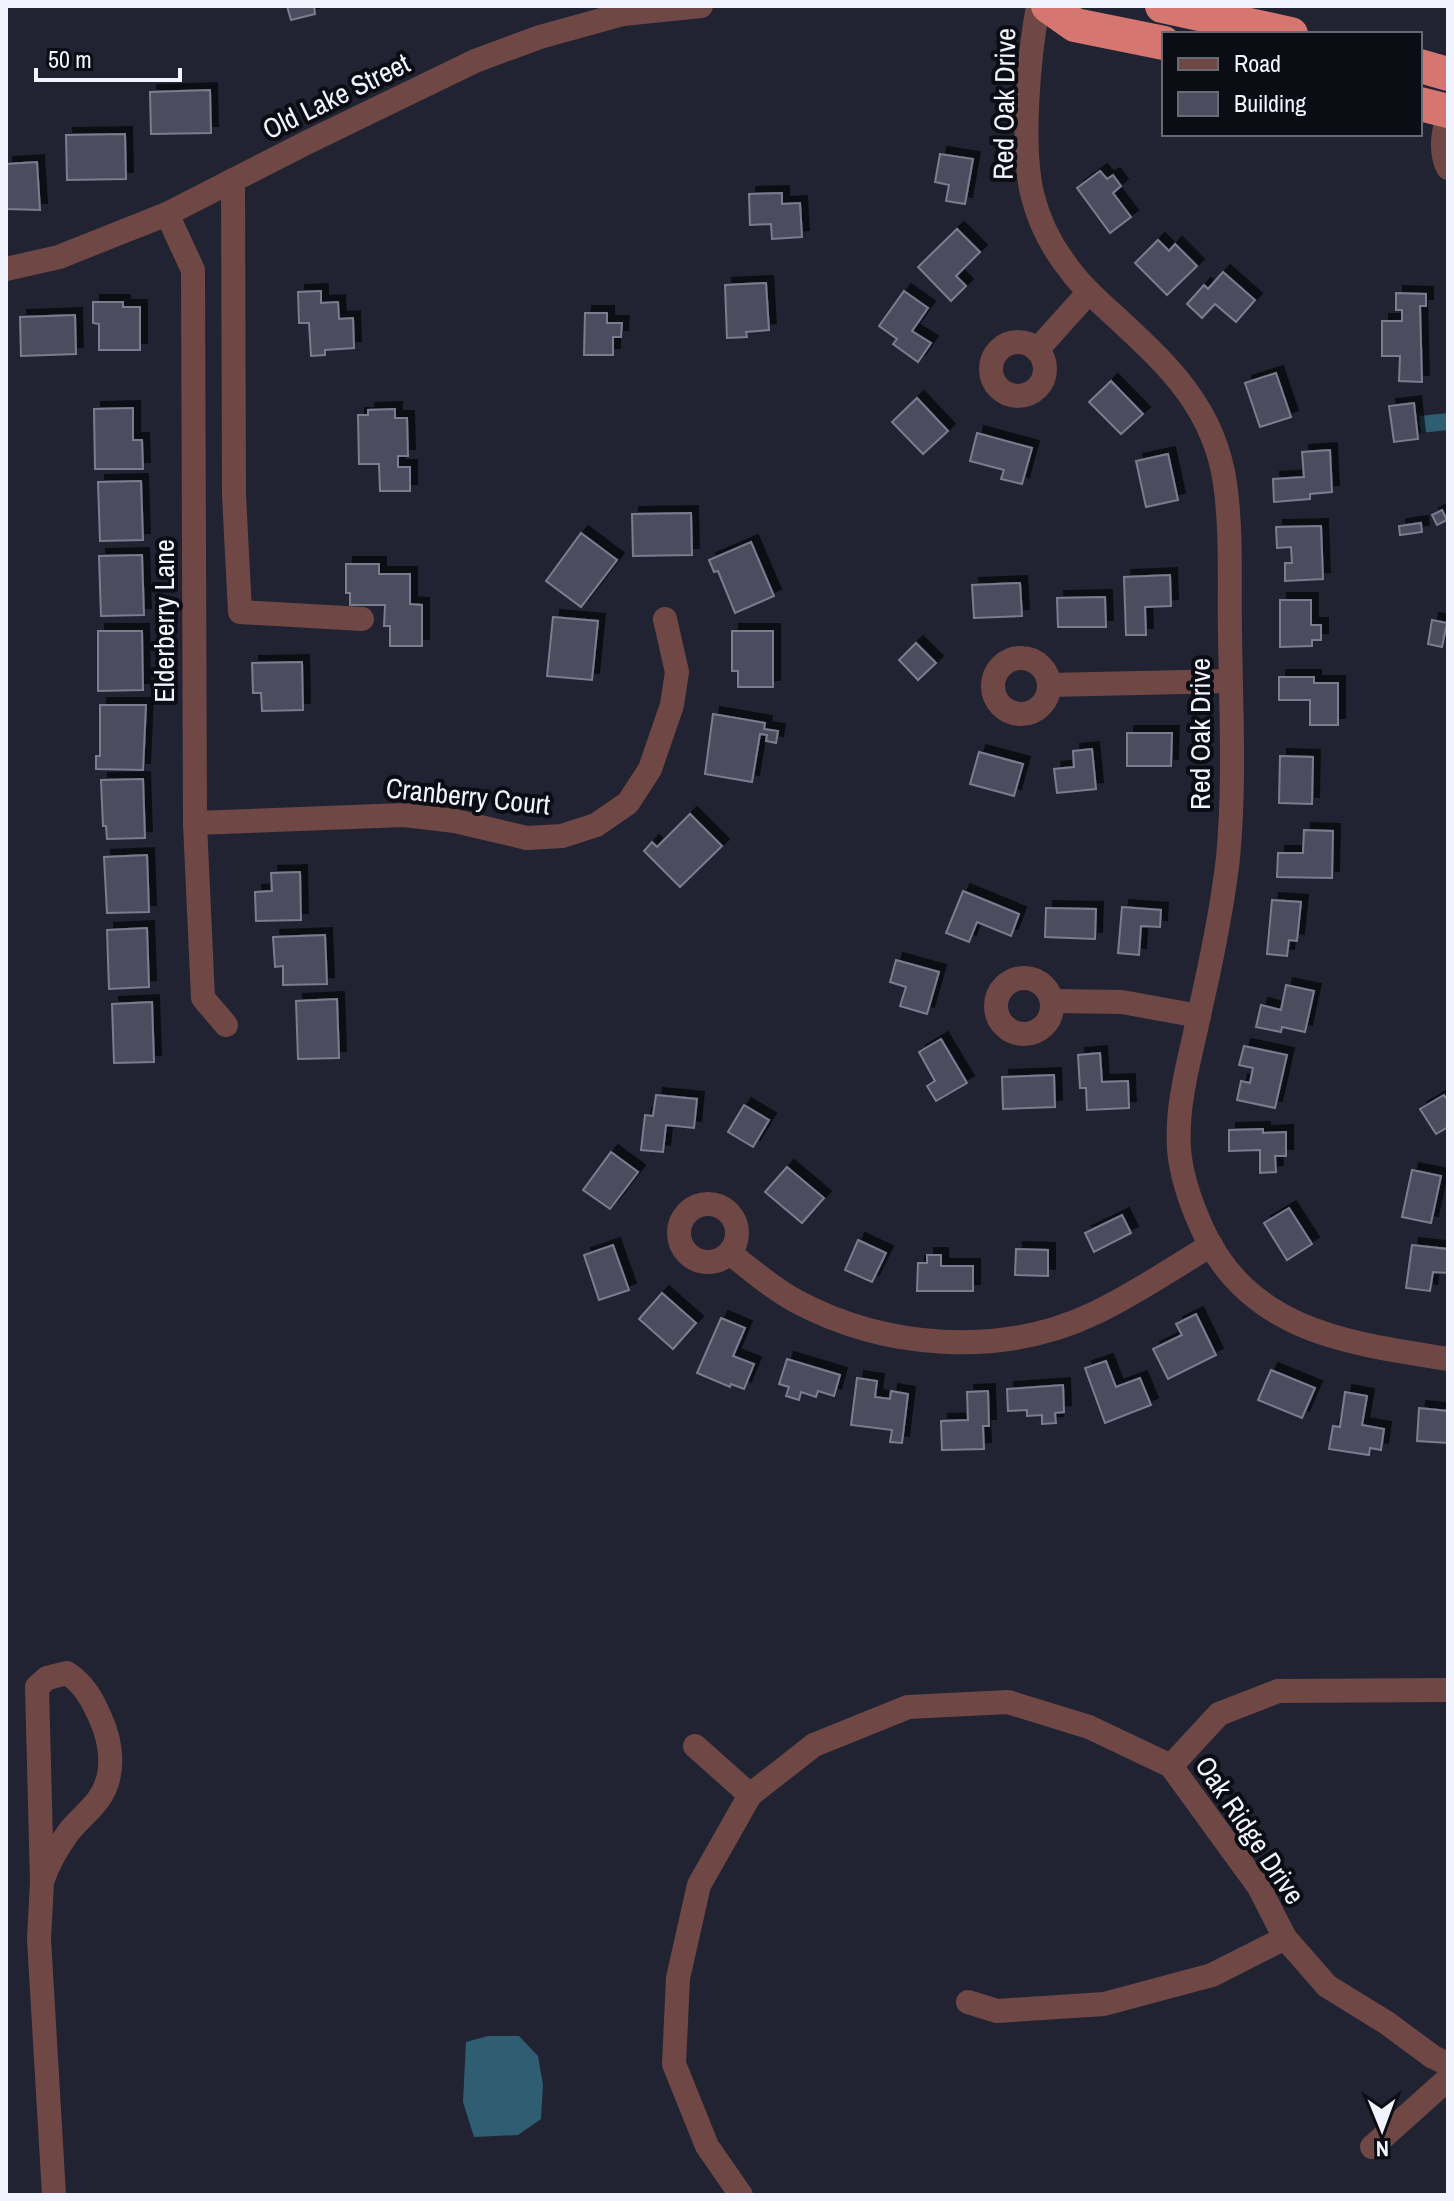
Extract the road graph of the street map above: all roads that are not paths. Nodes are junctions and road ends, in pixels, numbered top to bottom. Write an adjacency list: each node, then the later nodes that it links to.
1 (701, 6): 12 (street, Old Lake Street)
2 (1038, 6): 15 (street, Red Oak Drive)
3 (1048, 6): 6 (highway)
4 (1162, 6): 5 (highway)
5 (1282, 32)
6 (1162, 43)
7 (1422, 67): 8 (highway)
8 (1448, 74)
9 (1422, 105): 10 (highway)
10 (1448, 112): 11 (street)
11 (1448, 168)
12 (233, 180): 13 (street, Old Lake Street); 17 (street)
13 (167, 214): 14 (street, Old Lake Street); 21 (street, Elderberry Lane)
14 (6, 269)
15 (1089, 292): 16 (street); 19 (street, Red Oak Drive)
16 (1037, 350)
17 (362, 619)
18 (665, 619): 21 (street, Cranberry Court)
19 (1230, 681): 20 (street); 23 (street, Red Oak Drive)
20 (1049, 685)
21 (195, 823): 24 (street, Elderberry Lane)
22 (1053, 1001): 23 (street)
23 (1199, 1016): 25 (street, Red Oak Drive)
24 (226, 1025)
25 (1211, 1245): 26 (street); 27 (street, Red Oak Drive)
26 (730, 1253)
27 (1448, 1359)
28 (1448, 1690): 30 (street)
29 (695, 1746): 31 (street)
30 (1171, 1766): 31 (street, Oak Ridge Drive); 33 (street, Oak Ridge Drive)
31 (750, 1795): 39 (street, Oak Ridge Drive)
32 (42, 1882): 32 (street); 38 (street)
33 (1285, 1938): 34 (street); 35 (street, Oak Ridge Drive)
34 (968, 2002)
35 (1448, 2064)
36 (1448, 2079): 37 (street)
37 (1372, 2147)
38 (54, 2195)
39 (741, 2195)

